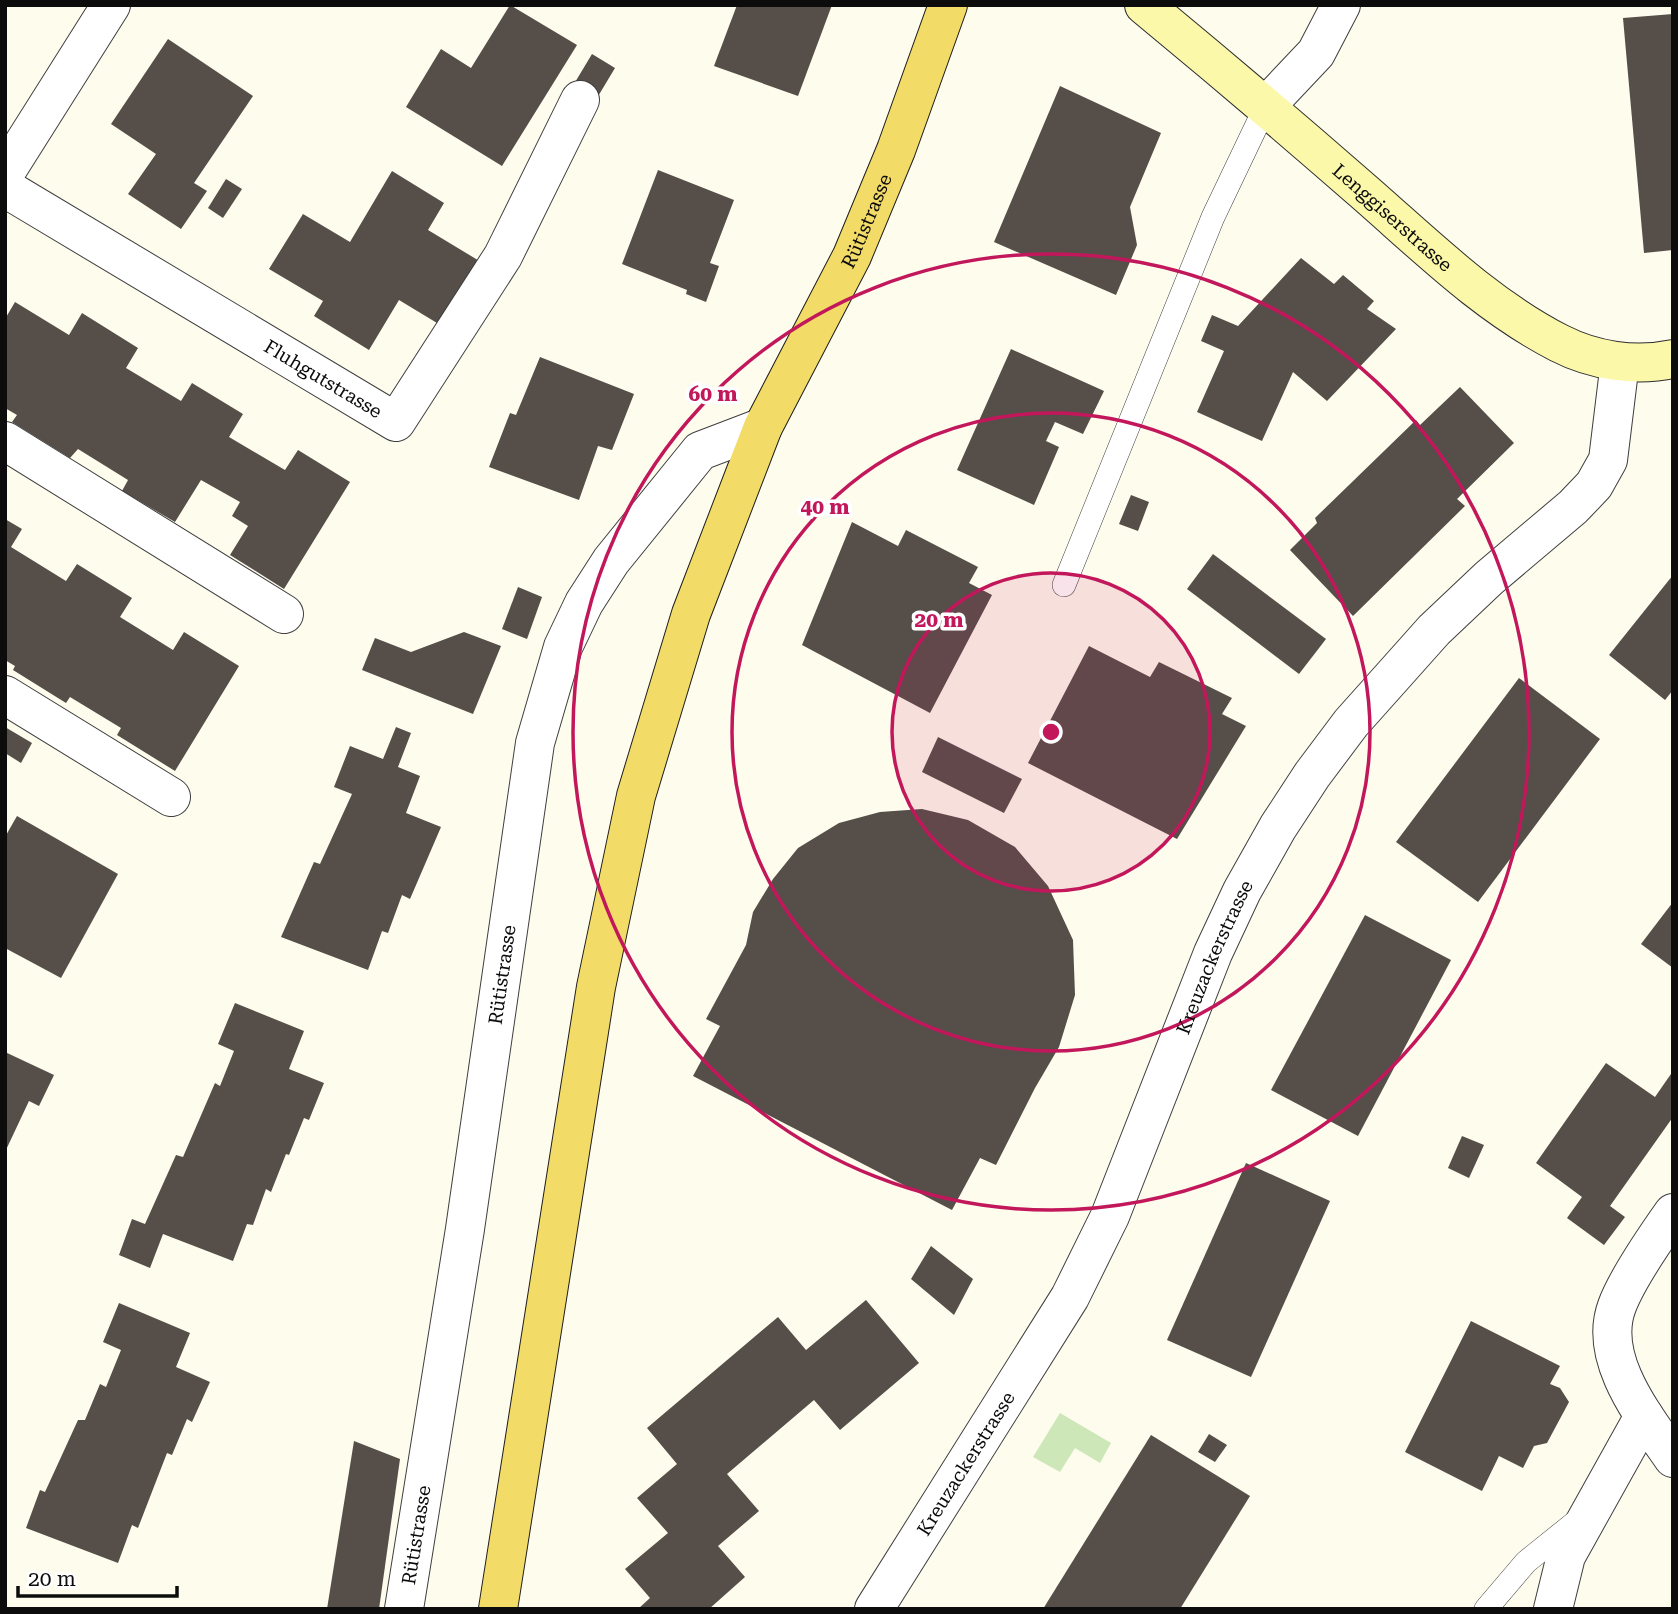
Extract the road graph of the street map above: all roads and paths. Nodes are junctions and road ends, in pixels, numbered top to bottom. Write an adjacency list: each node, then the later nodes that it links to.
1 (111, 5): 7 (street)
2 (948, 5): 11 (main road, Rütistrasse)
3 (1144, 5): 6 (street, Lenggiserstrasse)
4 (1341, 5): 6 (street)
5 (579, 100): 8 (street, Fluhgutstrasse)
6 (1266, 106): 10 (street, Lenggiserstrasse); 13 (lane)
7 (5, 173)
8 (5, 188)
9 (1673, 359): 10 (street, Lenggiserstrasse)
10 (1620, 362): 23 (street, Kreuzackerstrasse)
11 (763, 427): 21 (street, Rütistrasse); 22 (main road, Rütistrasse)
12 (5, 442): 14 (street)
13 (1064, 585)
14 (284, 614)
15 (5, 695): 16 (street)
16 (172, 797)
17 (1673, 1213): 18 (street)
18 (1644, 1416): 19 (street); 20 (street)
19 (1673, 1458)
20 (1593, 1509): 24 (lane); 25 (street)
21 (404, 1609)
22 (498, 1609)
23 (874, 1609)
24 (1486, 1609)
25 (1553, 1609)

